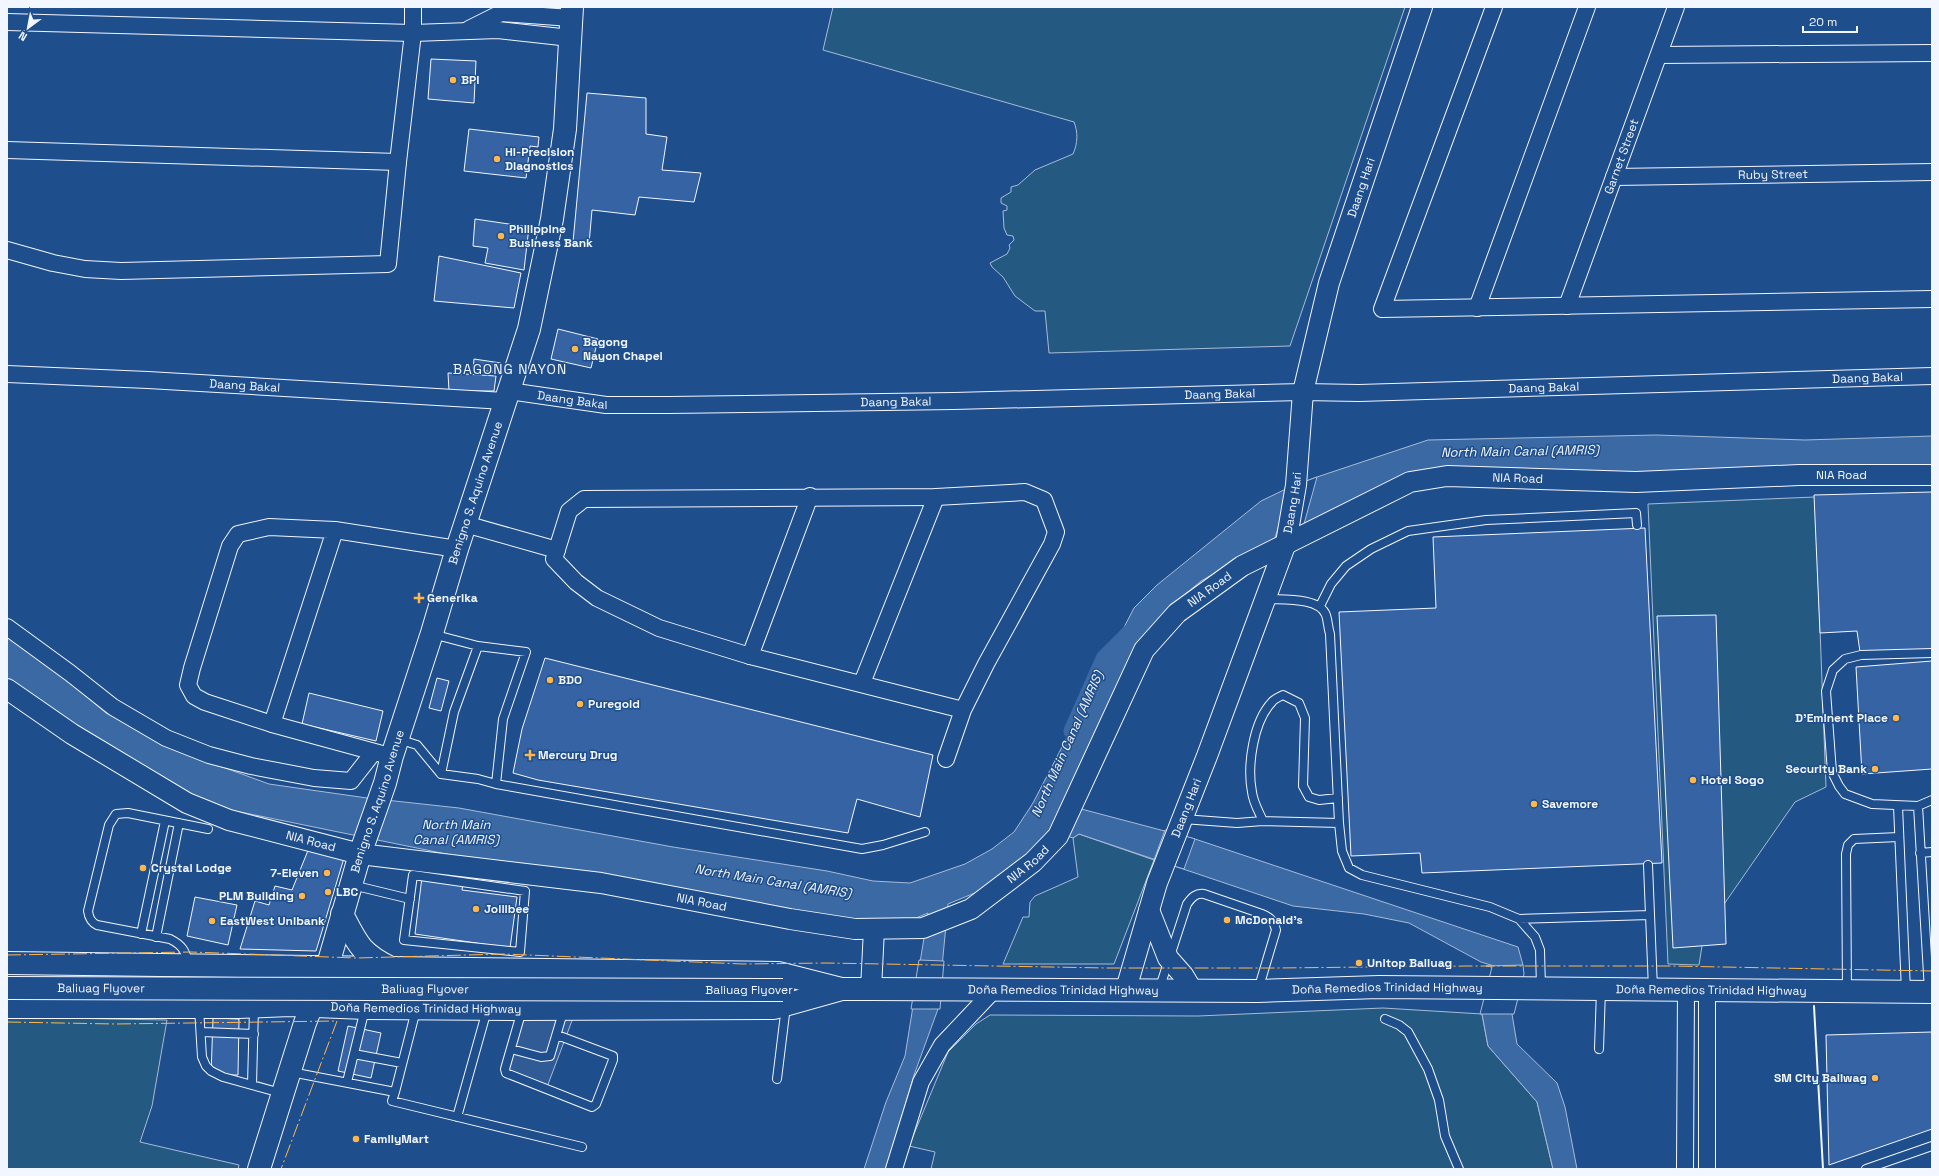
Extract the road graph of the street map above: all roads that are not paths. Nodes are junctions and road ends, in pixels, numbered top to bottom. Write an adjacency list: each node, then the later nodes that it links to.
1 (413, 7): 8 (street)
2 (1422, 7): 21 (street, Daang Hari)
3 (1494, 7): 18 (street)
4 (1587, 7): 18 (street)
5 (1676, 7): 10 (street, Garnet Street)
6 (571, 21): 8 (street); 22 (main road, Benigno S. Aquino Avenue)
7 (7, 22): 8 (street)
8 (413, 33): 12 (street)
9 (1932, 53): 10 (street)
10 (1659, 55): 14 (street, Garnet Street)
11 (7, 150): 12 (street)
12 (398, 162): 15 (street)
13 (1932, 172): 14 (street, Ruby Street)
14 (1614, 177): 17 (street, Garnet Street)
15 (7, 250)
16 (1932, 299): 17 (street)
17 (1566, 306): 18 (street)
18 (1477, 308)
19 (7, 374): 22 (street, Daang Bakal)
20 (1932, 376): 21 (street, Daang Bakal)
21 (1303, 392): 22 (street, Daang Bakal); 29 (street, Daang Hari)
22 (507, 396): 26 (main road, Benigno S. Aquino Avenue)
23 (1932, 475): 29 (street, NIA Road)
24 (810, 496): 25 (street); 31 (street); 38 (street)
25 (936, 497): 39 (street); 41 (street)
26 (465, 524): 30 (main road, Benigno S. Aquino Avenue); 31 (street)
27 (1637, 525): 33 (lane)
28 (335, 530): 30 (street); 42 (street); 42 (street)
29 (1286, 543): 32 (street, Daang Hari); 69 (street, NIA Road)
30 (457, 549): 35 (main road, Benigno S. Aquino Avenue)
31 (557, 550): 38 (street)
32 (1265, 599): 33 (lane); 55 (street, Daang Hari)
33 (1320, 606): 47 (lane)
34 (7, 627): 43 (street)
35 (432, 634): 36 (lane); 43 (main road, Benigno S. Aquino Avenue)
36 (478, 646): 45 (lane); 46 (lane)
37 (1932, 653): 49 (lane)
38 (750, 656): 39 (street)
39 (862, 683): 41 (street)
40 (7, 689): 59 (street, NIA Road)
41 (963, 710): 44 (street)
42 (272, 724): 43 (street)
43 (387, 749): 45 (lane); 59 (main road, Benigno S. Aquino Avenue)
44 (946, 759)
45 (441, 774): 46 (lane)
46 (496, 784): 57 (lane)
47 (1338, 798): 52 (lane); 53 (lane)
48 (1932, 800): 50 (lane)
49 (1898, 806): 50 (lane); 58 (lane)
50 (1918, 806): 61 (lane)
51 (165, 821): 54 (lane); 71 (lane); 71 (lane)
52 (1263, 821): 53 (lane); 55 (lane)
53 (1340, 822): 68 (lane)
54 (179, 823): 56 (lane); 72 (lane)
55 (1179, 828): 65 (street, Daang Hari)
56 (208, 829)
57 (925, 832)
58 (1899, 837): 92 (lane); 93 (lane)
59 (363, 847): 63 (main road, Benigno S. Aquino Avenue); 69 (street, NIA Road)
60 (1932, 852): 61 (lane)
61 (1920, 853): 70 (lane)
62 (1648, 865): 67 (lane)
63 (350, 885): 64 (lane); 66 (main road, Benigno S. Aquino Avenue)
64 (410, 899): 74 (lane); 74 (lane)
65 (1149, 910): 73 (street); 82 (street, Daang Hari)
66 (342, 914): 77 (main road, Benigno S. Aquino Avenue); 78 (main road)
67 (1650, 914): 68 (lane); 88 (lane)
68 (1519, 920): 83 (lane)
69 (874, 928): 81 (street)
70 (1929, 933): 94 (lane)
71 (141, 934): 72 (lane)
72 (156, 937): 76 (lane)
73 (1168, 958): 86 (lane); 87 (street); 91 (lane)
74 (520, 960): 78 (main road, Doña Remedios Trinidad Highway); 80 (main road, Doña Remedios Trinidad Highway)
75 (7, 963): 76 (main road, Doña Remedios Trinidad Highway)
76 (188, 964): 77 (main road, Doña Remedios Trinidad Highway)
77 (328, 968): 78 (main road, Doña Remedios Trinidad Highway)
78 (392, 968)
79 (7, 988): 95 (main road, Baliuag Flyover, bridge)
80 (842, 989): 81 (main road, Doña Remedios Trinidad Highway); 95 (main road, Baliuag Flyover)
81 (871, 989): 85 (main road, Doña Remedios Trinidad Highway)
82 (1126, 989): 85 (main road, Doña Remedios Trinidad Highway); 86 (main road, Doña Remedios Trinidad Highway)
83 (1541, 989): 84 (main road, Doña Remedios Trinidad Highway); 91 (main road, Doña Remedios Trinidad Highway)
84 (1601, 989): 88 (main road, Doña Remedios Trinidad Highway); 110 (lane)
85 (994, 990): 123 (street)
86 (1159, 990): 87 (main road, Doña Remedios Trinidad Highway)
87 (1192, 990): 91 (main road, Doña Remedios Trinidad Highway)
88 (1653, 990): 89 (main road, Doña Remedios Trinidad Highway)
89 (1686, 990): 90 (main road, Doña Remedios Trinidad Highway); 125 (street)
90 (1707, 990): 92 (main road, Doña Remedios Trinidad Highway); 126 (street)
91 (1258, 991)
92 (1847, 992): 93 (main road, Doña Remedios Trinidad Highway)
93 (1906, 992): 94 (main road, Doña Remedios Trinidad Highway)
94 (1930, 992)
95 (784, 997): 103 (main road, Doña Remedios Trinidad Highway); 114 (lane)
96 (312, 1005): 97 (main road, Doña Remedios Trinidad Highway); 102 (main road, Doña Remedios Trinidad Highway); 113 (main road)
97 (254, 1006): 99 (main road, Doña Remedios Trinidad Highway); 107 (lane)
98 (7, 1007): 99 (main road, Doña Remedios Trinidad Highway)
99 (199, 1007): 106 (lane)
100 (417, 1007): 101 (main road, Doña Remedios Trinidad Highway); 102 (main road, Doña Remedios Trinidad Highway); 112 (lane)
101 (488, 1007): 104 (main road, Doña Remedios Trinidad Highway); 119 (lane)
102 (366, 1008): 111 (lane)
103 (565, 1008): 104 (main road, Doña Remedios Trinidad Highway); 108 (lane)
104 (522, 1009): 109 (lane)
105 (1385, 1020): 124 (lane)
106 (201, 1032): 107 (lane); 116 (lane)
107 (254, 1034): 116 (lane)
108 (557, 1035): 109 (lane); 109 (lane)
109 (511, 1049)
110 (1599, 1049)
111 (354, 1054): 112 (lane); 115 (lane)
112 (402, 1063): 117 (lane)
113 (289, 1072): 115 (lane); 118 (main road)
114 (777, 1079)
115 (348, 1082): 117 (lane)
116 (252, 1085): 118 (lane)
117 (395, 1092): 119 (lane)
118 (282, 1094): 122 (main road)
119 (457, 1117): 121 (lane)
120 (1932, 1146): 127 (lane)
121 (582, 1147)
122 (259, 1169)
123 (894, 1169)
124 (1459, 1169)
125 (1685, 1169)
126 (1707, 1169)
127 (1866, 1169)

